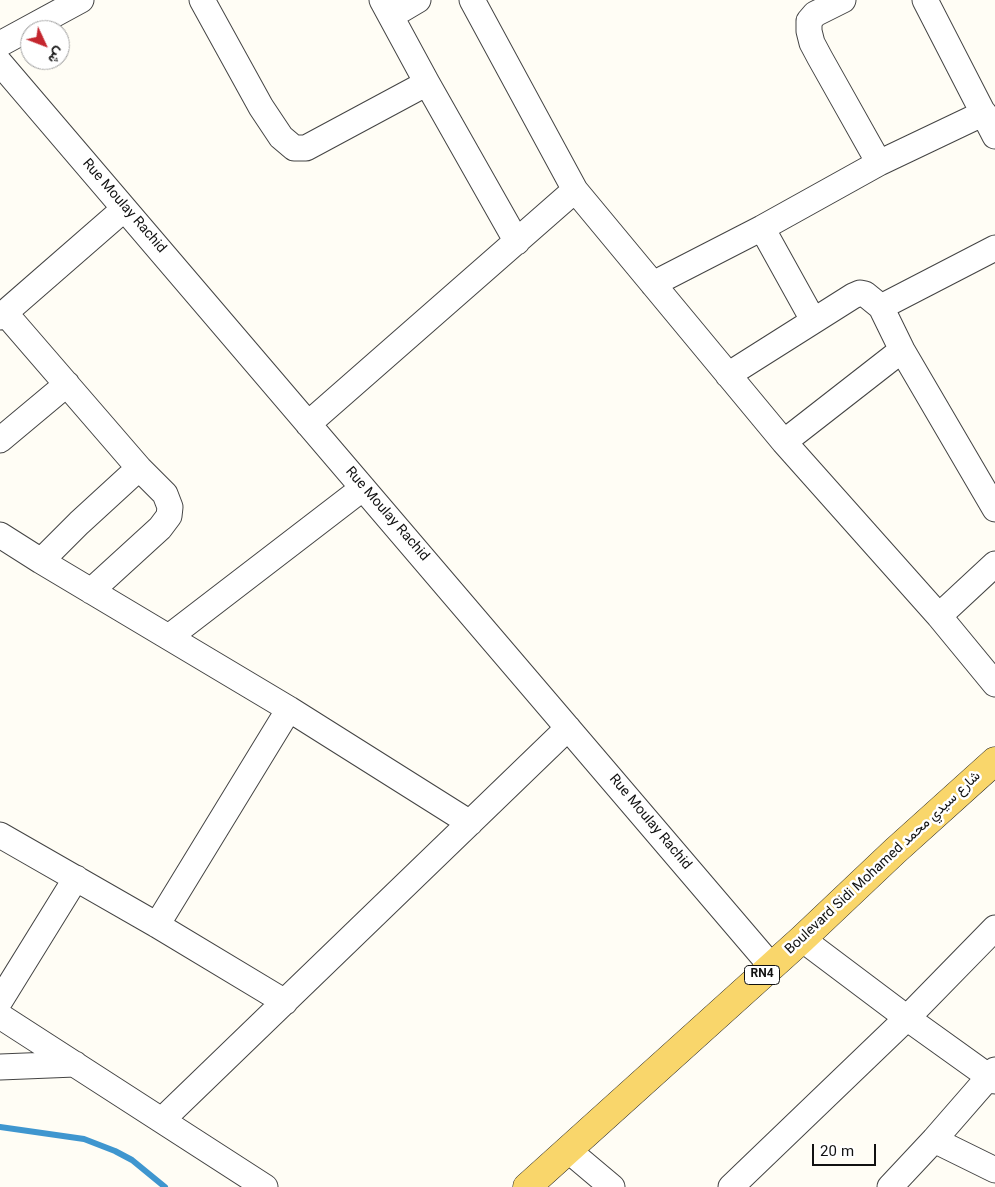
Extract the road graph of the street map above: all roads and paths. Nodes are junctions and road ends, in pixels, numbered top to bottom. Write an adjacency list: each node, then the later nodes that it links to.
1 (81, 0): 8 (street)
2 (202, 0): 10 (street)
3 (418, 0): 7 (street)
4 (472, 0): 14 (street)
5 (843, 0): 13 (street)
6 (925, 0): 11 (street)
7 (387, 8): 10 (street)
8 (0, 44)
9 (0, 63): 15 (street, Rue Moulay Rachid)
10 (427, 83): 17 (street)
11 (984, 113): 12 (street); 13 (street)
12 (995, 136)
13 (879, 163): 16 (street)
14 (574, 190): 17 (street); 19 (street)
15 (124, 209): 21 (street); 26 (street, Rue Moulay Rachid)
16 (762, 228): 19 (street); 22 (street)
17 (517, 242): 26 (street)
18 (995, 248): 20 (street)
19 (653, 284): 24 (street)
20 (881, 307): 22 (street); 23 (street)
21 (2, 315): 25 (street)
22 (813, 320): 24 (street)
23 (902, 350): 28 (street); 31 (street)
24 (728, 375): 28 (street)
25 (67, 384): 27 (street); 29 (street)
26 (308, 424): 30 (street, Rue Moulay Rachid)
27 (0, 440)
28 (784, 442): 36 (street)
29 (139, 468): 33 (street); 35 (street)
30 (363, 488): 37 (street); 40 (street, Rue Moulay Rachid)
31 (995, 510)
32 (0, 535): 33 (street)
33 (41, 561): 35 (street)
34 (995, 564): 36 (street)
35 (91, 591): 37 (street)
36 (939, 616): 38 (street)
37 (170, 637): 39 (street)
38 (995, 684)
39 (289, 709): 42 (street); 45 (street)
40 (568, 728): 42 (street); 48 (street, Rue Moulay Rachid)
41 (995, 761): 47 (main road, Boulevard Sidi Mohamed شارع سيدي محمد / RN4)
42 (470, 823): 50 (street)
43 (0, 835): 44 (street)
44 (76, 878): 45 (street); 49 (street)
45 (157, 925): 50 (street)
46 (995, 928): 52 (street)
47 (802, 940): 48 (main road, Boulevard Sidi Mohamed شارع سيدي محمد / RN4); 52 (street)
48 (772, 967): 58 (main road, Boulevard Sidi Mohamed شارع سيدي محمد / RN4)
49 (0, 1001)
50 (285, 1002): 56 (street)
51 (0, 1016): 53 (street)
52 (907, 1018): 55 (street); 63 (street)
53 (75, 1064): 54 (street); 56 (street)
54 (0, 1067)
55 (993, 1076): 57 (street)
56 (162, 1120): 60 (street)
57 (934, 1140): 59 (street); 64 (street)
58 (568, 1150): 61 (main road, Boulevard Sidi Mohamed شارع سيدي محمد / RN4); 62 (street)
59 (995, 1170)
60 (265, 1187)
61 (527, 1187)
62 (612, 1187)
63 (731, 1187)
64 (890, 1187)

